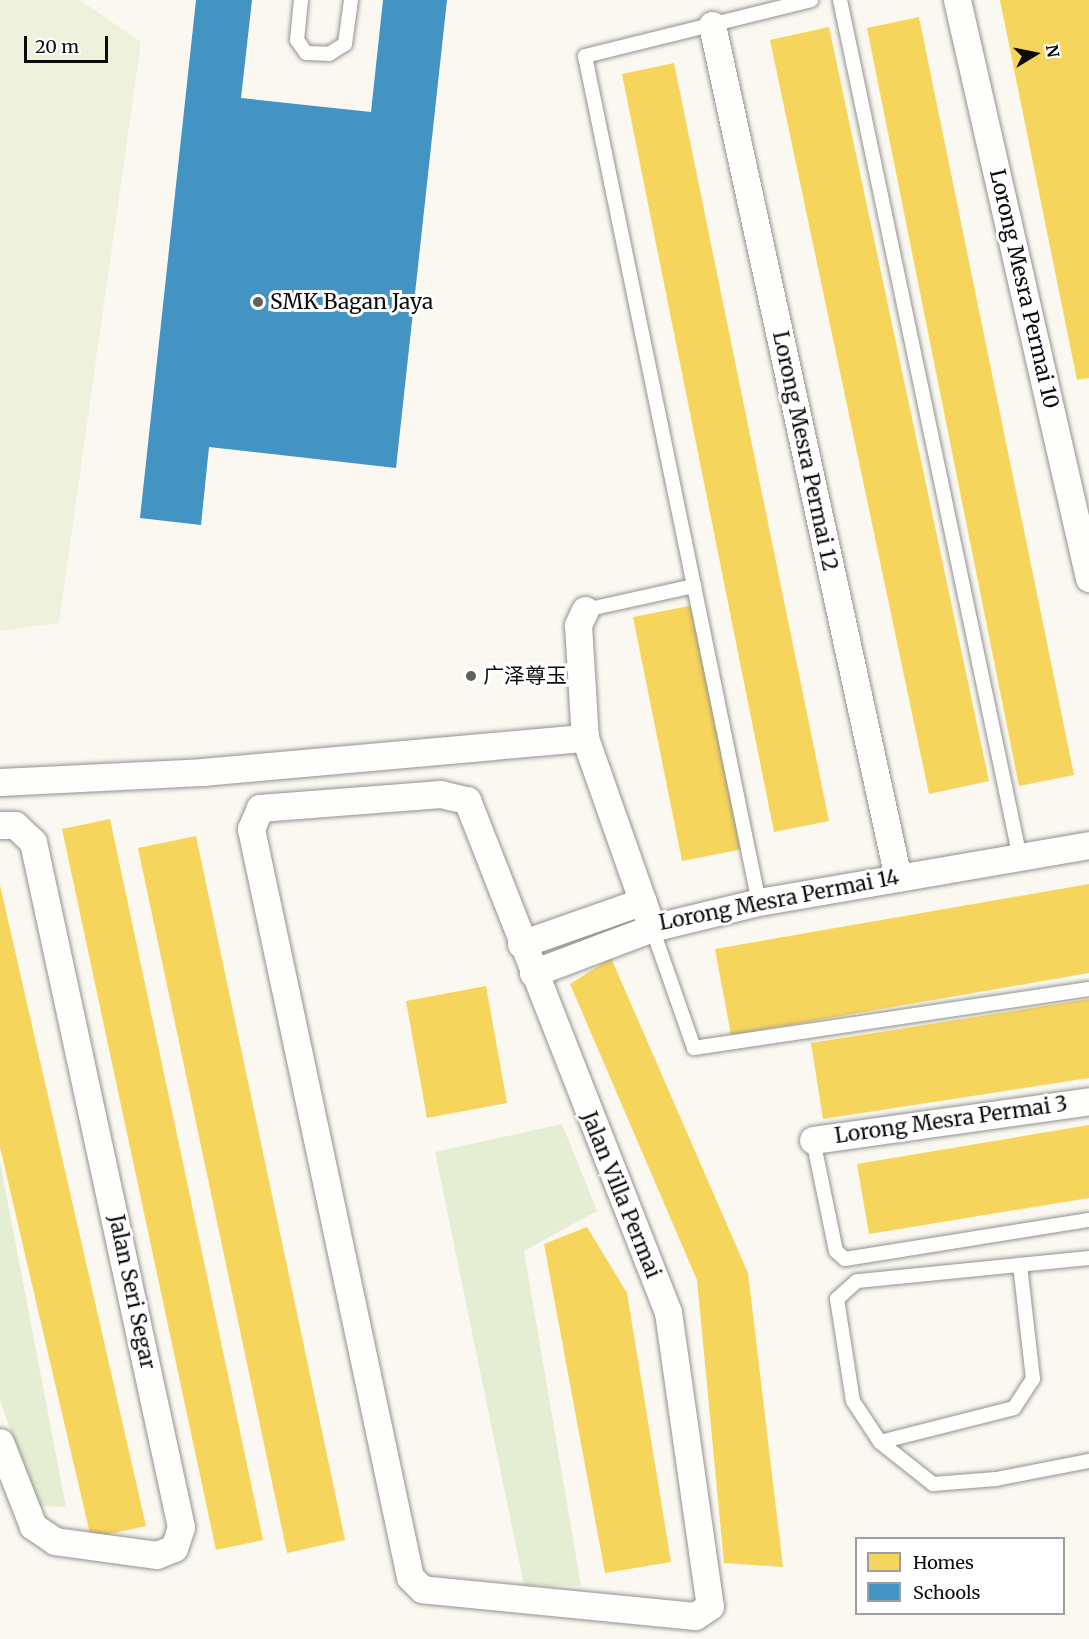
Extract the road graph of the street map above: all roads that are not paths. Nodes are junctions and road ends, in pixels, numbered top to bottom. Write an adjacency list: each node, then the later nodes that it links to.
1 (301, 0): 2 (lane)
2 (351, 0)
3 (812, 0): 6 (lane)
4 (840, 0): 15 (lane)
5 (957, 0): 7 (street, Lorong Mesra Permai 10)
6 (712, 25): 9 (lane); 16 (street, Lorong Mesra Permai 12)
7 (1079, 483): 8 (street, Lorong Mesra Permai 10)
8 (1089, 578)
9 (694, 586): 10 (lane); 18 (lane)
10 (585, 610): 11 (street, Lorong Mesra Permai 14)
11 (585, 738): 12 (street); 17 (street, Lorong Mesra Permai 14)
12 (0, 782)
13 (0, 825): 28 (street, Jalan Seri Segar)
14 (1089, 845): 15 (street, Lorong Mesra Permai 14)
15 (1020, 858): 16 (street, Lorong Mesra Permai 14)
16 (898, 878): 18 (street, Lorong Mesra Permai 14)
17 (643, 901): 19 (street, Lorong Mesra Permai 14); 20 (street)
18 (759, 902): 19 (street, Lorong Mesra Permai 14)
19 (652, 928): 21 (street); 22 (lane)
20 (521, 944): 21 (street, Jalan Villa Permai); 21 (street, Jalan Villa Permai)
21 (533, 973)
22 (1089, 989)
23 (1089, 1101): 24 (street, Lorong Mesra Permai 3)
24 (813, 1140): 25 (lane)
25 (1089, 1220)
26 (1089, 1258): 27 (lane)
27 (1020, 1265): 29 (lane); 29 (lane)
28 (0, 1442)
29 (880, 1442): 30 (lane)
30 (1089, 1461)

